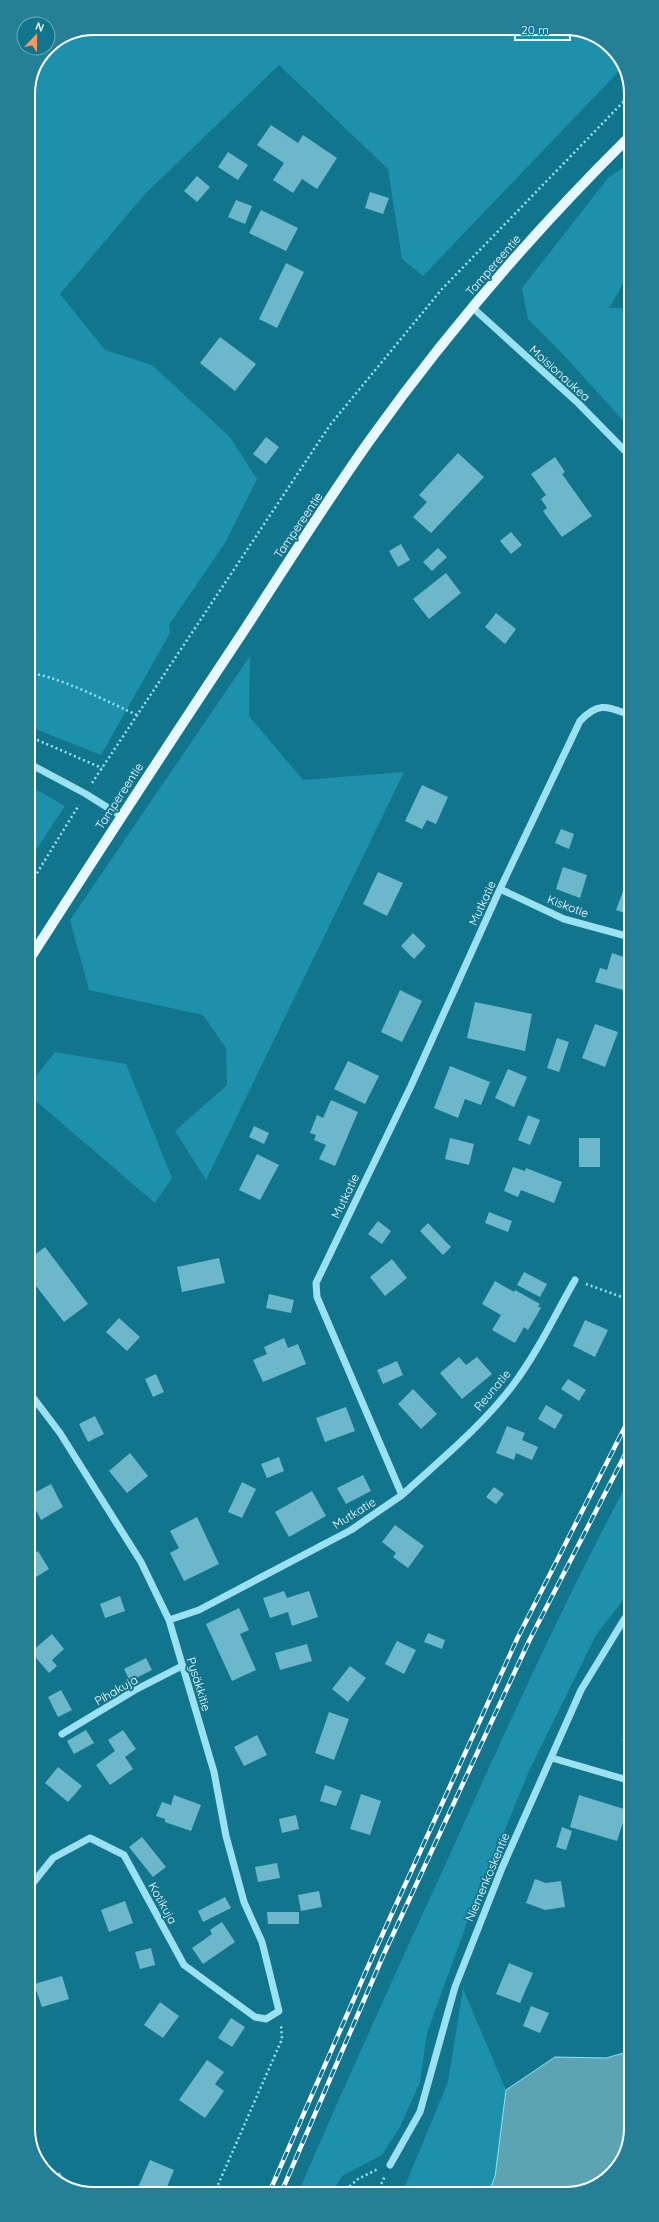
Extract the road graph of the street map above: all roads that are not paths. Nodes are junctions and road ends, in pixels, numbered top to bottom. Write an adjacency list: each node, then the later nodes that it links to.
1 (624, 142): 2 (main road, Tampereentie)
2 (473, 308): 3 (street, Moisionaukea); 6 (main road, Tampereentie)
3 (624, 450)
4 (624, 713): 7 (street, Mutkatie)
5 (35, 767): 6 (street)
6 (121, 816): 9 (main road, Tampereentie)
7 (500, 889): 8 (street, Kiskotie); 12 (street, Mutkatie)
8 (624, 935)
9 (35, 951)
10 (575, 1280): 12 (street, Reunatie)
11 (35, 1400): 14 (street, Pysäkkitie)
12 (402, 1495): 14 (street, Mutkatie)
13 (624, 1619): 17 (street, Niemenkoskentie)
14 (169, 1620): 15 (street, Pysäkkitie)
15 (182, 1666): 16 (street, Pihakuja); 20 (street, Pysäkkitie)
16 (62, 1734)
17 (552, 1758): 18 (street); 21 (street, Niemenkoskentie)
18 (624, 1779)
19 (35, 1880): 20 (street, Kotikuja)
20 (279, 2011)
21 (390, 2165)

